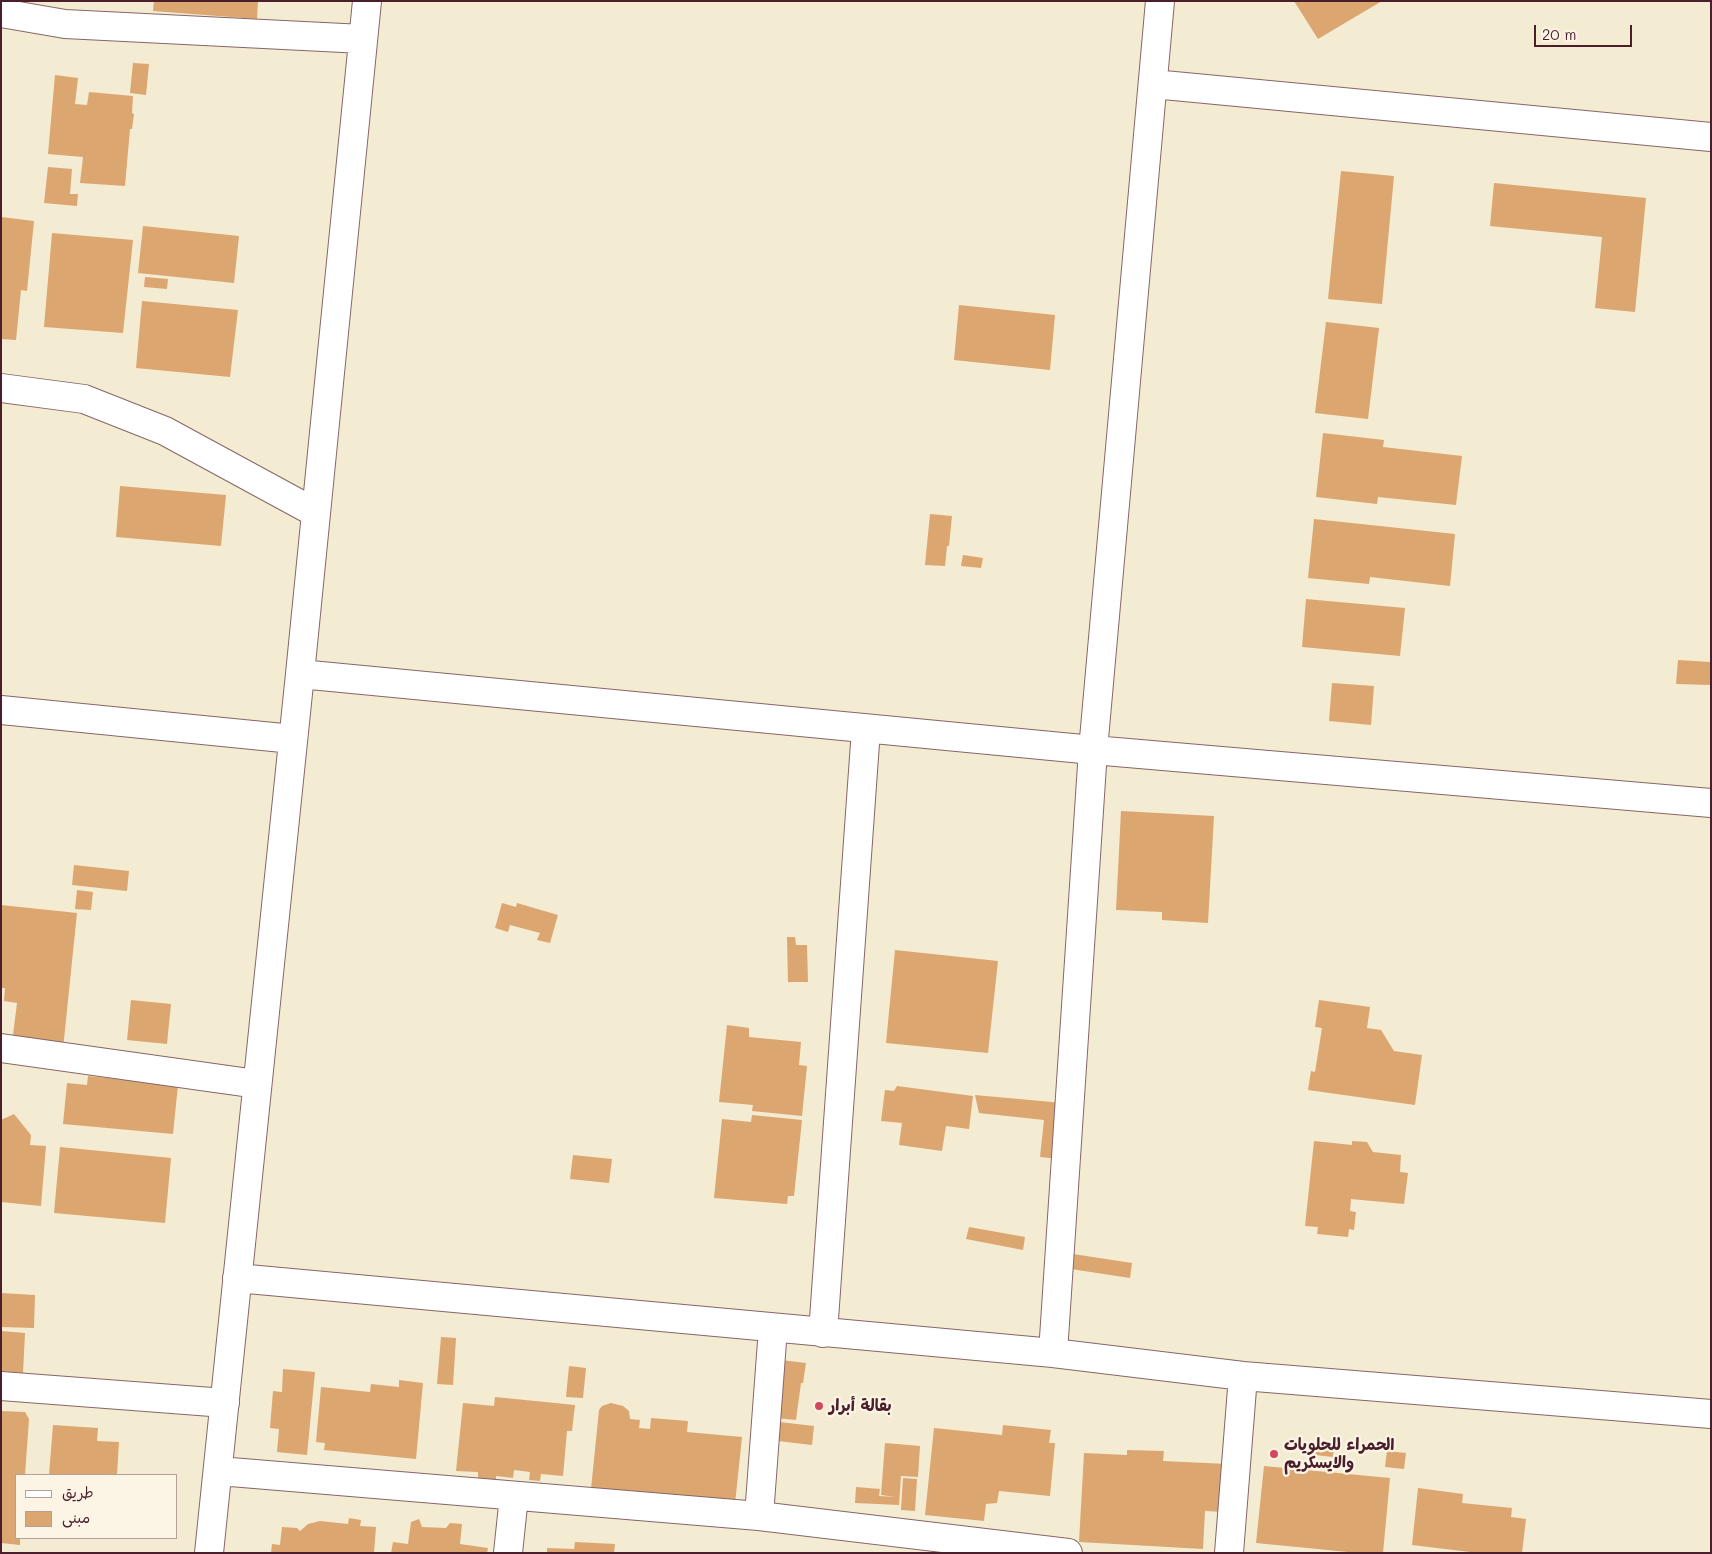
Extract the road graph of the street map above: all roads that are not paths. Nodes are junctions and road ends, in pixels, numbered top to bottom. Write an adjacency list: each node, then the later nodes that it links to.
1 (366, 1): 4 (street)
2 (1160, 1): 5 (street)
3 (1, 13): 4 (street)
4 (363, 39): 8 (street)
5 (1153, 84): 6 (street); 13 (street)
6 (1711, 137)
7 (1, 388): 8 (street)
8 (316, 513): 9 (street)
9 (300, 674): 11 (street); 12 (street)
10 (1, 710): 12 (street)
11 (866, 729): 13 (street); 19 (street)
12 (293, 739): 16 (street)
13 (1093, 750): 14 (street); 20 (street)
14 (1711, 803)
15 (1, 1048): 16 (street)
16 (257, 1084): 17 (street)
17 (237, 1278): 18 (street); 23 (street)
18 (773, 1328): 19 (street); 27 (street)
19 (823, 1333): 20 (street)
20 (1053, 1352): 21 (street)
21 (1243, 1376): 24 (street); 31 (street)
22 (1, 1386): 23 (street)
23 (225, 1402): 25 (street)
24 (1711, 1414)
25 (219, 1471): 26 (street); 28 (street)
26 (514, 1496): 27 (street); 29 (street)
27 (759, 1516): 30 (street)
28 (209, 1553)
29 (508, 1553)
30 (1068, 1553)
31 (1229, 1553)

